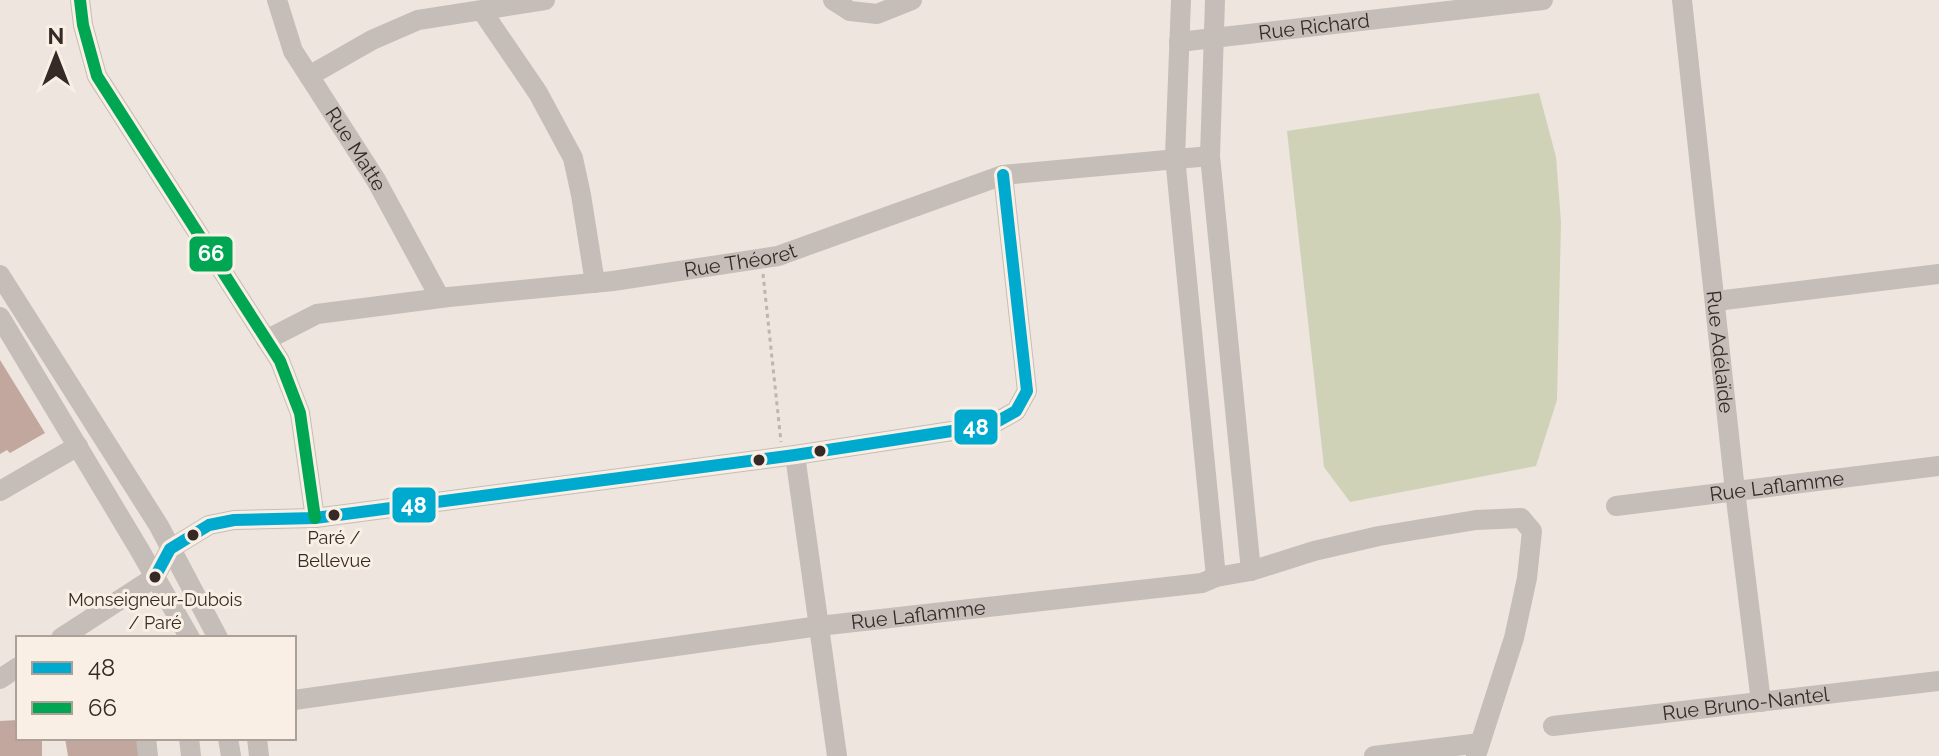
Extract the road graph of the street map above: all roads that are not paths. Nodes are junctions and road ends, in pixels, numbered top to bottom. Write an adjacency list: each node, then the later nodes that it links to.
1 (80, 0): 26 (street)
2 (277, 0): 14 (street, Rue Matte)
3 (545, 0): 11 (street)
4 (833, 0): 5 (street)
5 (912, 0)
6 (1181, 0): 13 (street)
7 (1215, 0): 12 (street)
8 (1543, 0): 10 (street, Rue Richard)
9 (1682, 0): 24 (street, Rue Adélaïde)
10 (1419, 7): 12 (street, Rue Richard)
11 (482, 11): 14 (street); 22 (street)
12 (1213, 38): 13 (street, Rue Richard); 15 (street)
13 (1179, 42): 16 (street)
14 (309, 76): 23 (street, Rue Matte)
15 (1210, 156): 16 (street, Rue Théoret); 18 (street)
16 (1175, 159): 17 (street, Rue Théoret); 19 (street)
17 (1003, 175): 22 (street, Rue Théoret); 28 (street)
18 (1221, 267): 19 (street); 35 (street)
19 (1186, 271): 37 (street)
20 (1939, 274): 24 (street)
21 (0, 275): 34 (street)
22 (595, 283): 23 (street, Rue Théoret)
23 (440, 298): 26 (street, Rue Théoret)
24 (1716, 301): 31 (street, Rue Adélaïde)
25 (0, 317): 27 (street)
26 (266, 340): 33 (street)
27 (78, 446): 30 (street); 36 (street)
28 (789, 456): 33 (street); 38 (street)
29 (1939, 466): 31 (street, Rue Laflamme)
30 (0, 491)
31 (1735, 491): 32 (street, Rue Laflamme); 44 (street, Rue Adélaïde)
32 (1616, 506)
33 (315, 518): 34 (street)
34 (170, 549): 36 (street); 41 (street)
35 (1251, 571): 37 (street, Rue Laflamme); 46 (street, Rue Laflamme)
36 (155, 577): 39 (street); 40 (street)
37 (1216, 577): 38 (street, Rue Laflamme)
38 (819, 626): 43 (street, Rue Laflamme); 47 (street)
39 (64, 636)
40 (189, 636)
41 (217, 636)
42 (1939, 681): 44 (street, Rue Bruno-Nantel)
43 (296, 700)
44 (1761, 702): 45 (street, Rue Bruno-Nantel)
45 (1553, 726)
46 (1478, 749): 48 (street)
47 (837, 756)
48 (1374, 756)

